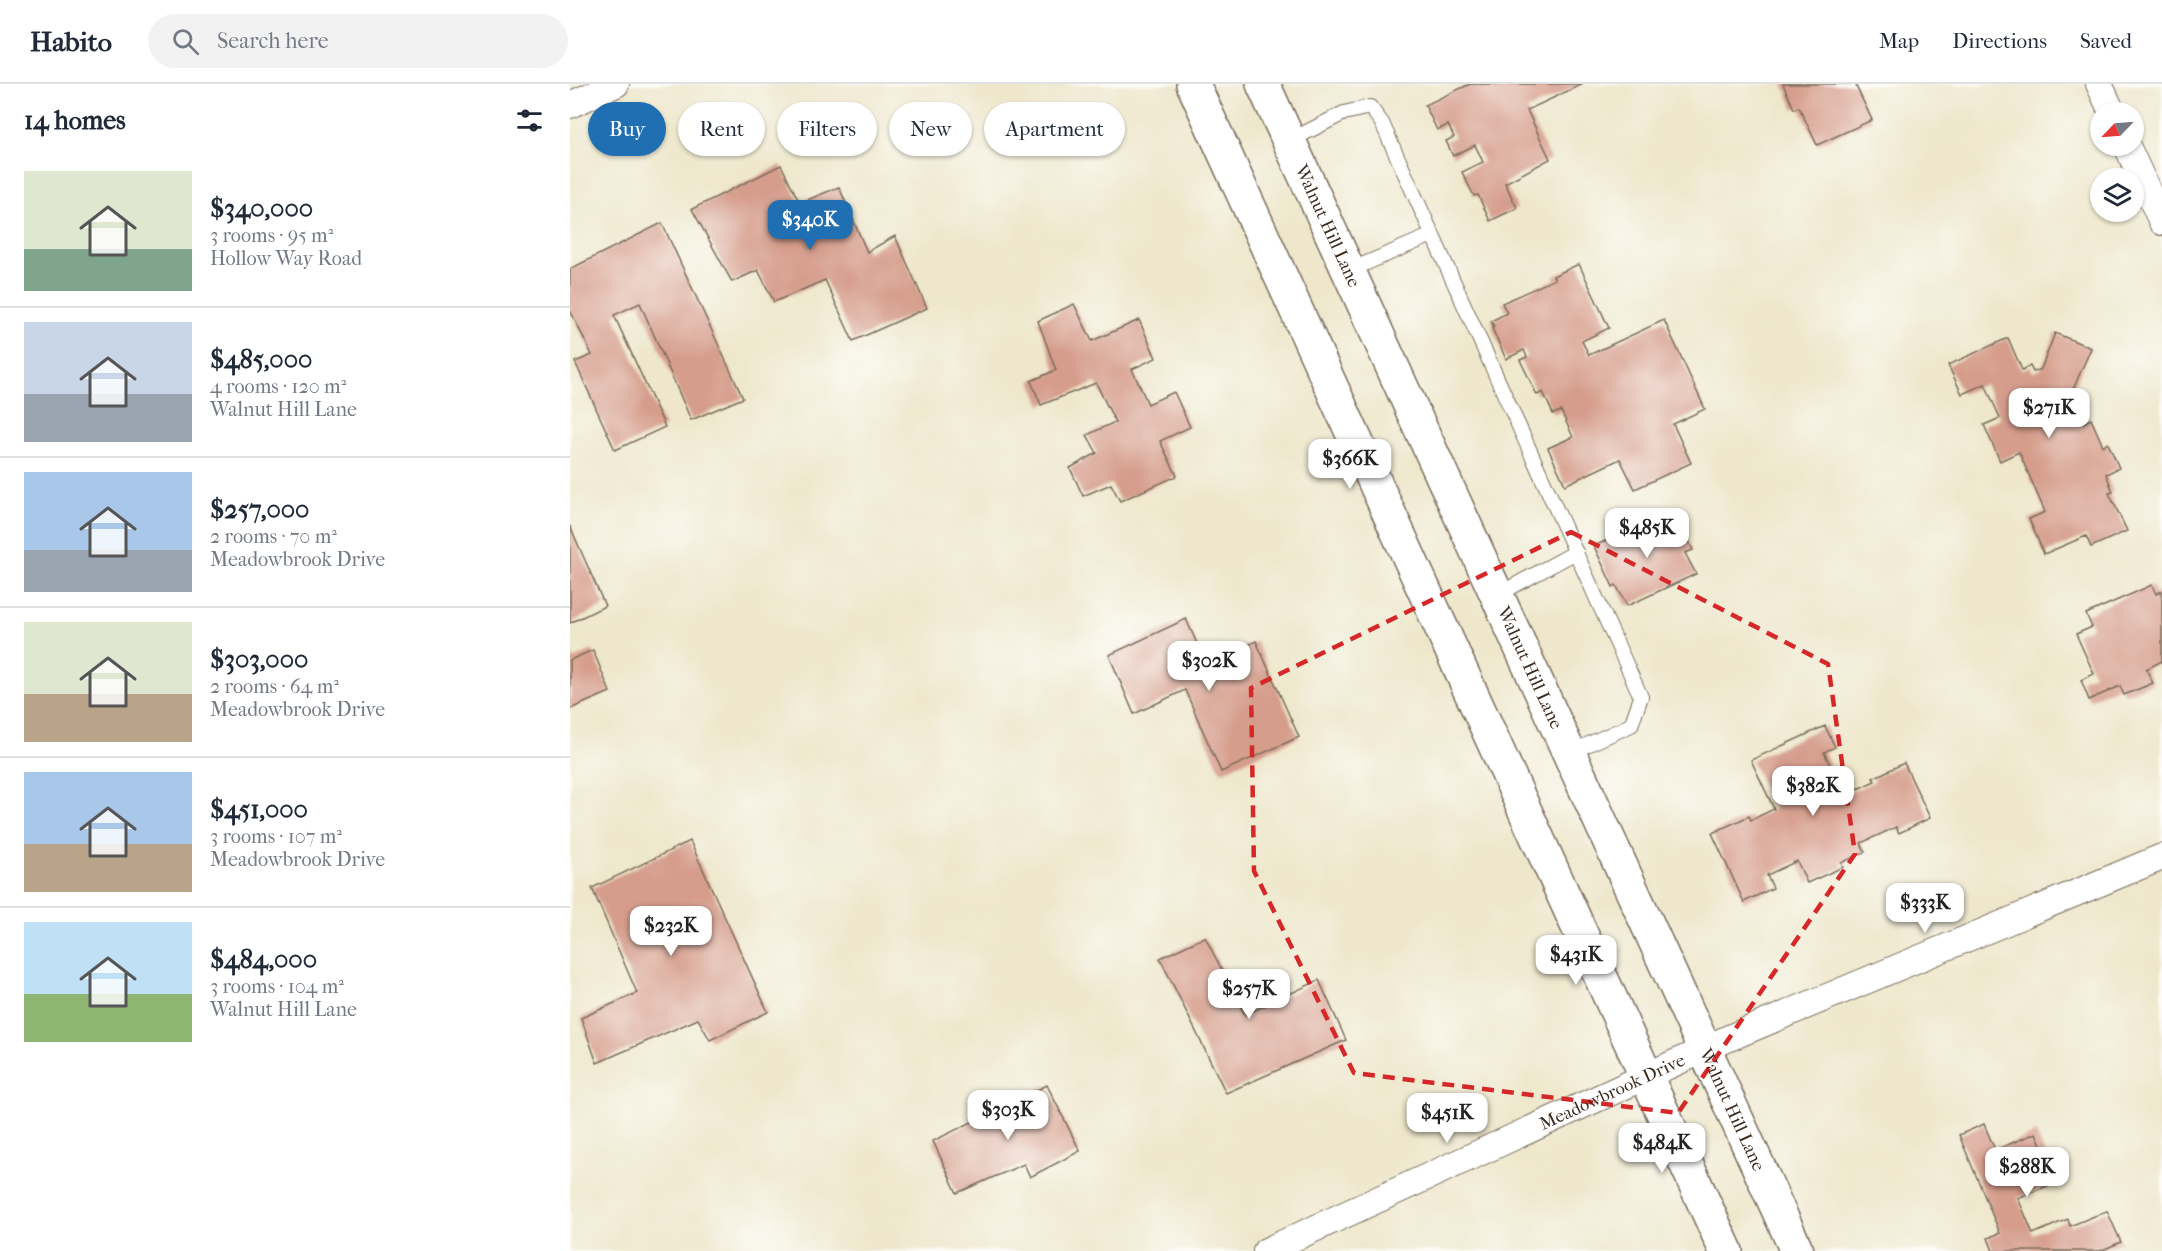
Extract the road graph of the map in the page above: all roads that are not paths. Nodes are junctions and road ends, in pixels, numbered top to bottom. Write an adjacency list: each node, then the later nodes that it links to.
1 (616, 84): 6 (street)
2 (1193, 84): 17 (main road)
3 (1263, 84): 7 (main road, Walnut Hill Lane)
4 (2099, 84): 5 (street)
5 (2107, 102)
6 (570, 105)
7 (1289, 141): 10 (lane); 11 (main road, Walnut Hill Lane)
8 (2132, 156): 9 (street)
9 (2162, 222)
10 (1432, 235): 11 (lane); 12 (lane)
11 (1348, 271): 13 (main road, Walnut Hill Lane)
12 (1576, 552): 13 (lane); 14 (lane)
13 (1497, 595): 14 (main road, Walnut Hill Lane)
14 (1569, 753): 16 (main road, Walnut Hill Lane)
15 (2162, 857): 16 (street, Meadowbrook Drive)
16 (1704, 1049): 17 (street, Meadowbrook Drive); 20 (main road, Walnut Hill Lane)
17 (1645, 1076): 18 (street, Meadowbrook Drive); 19 (main road)
18 (1266, 1251)
19 (1726, 1251)
20 (1797, 1251)

